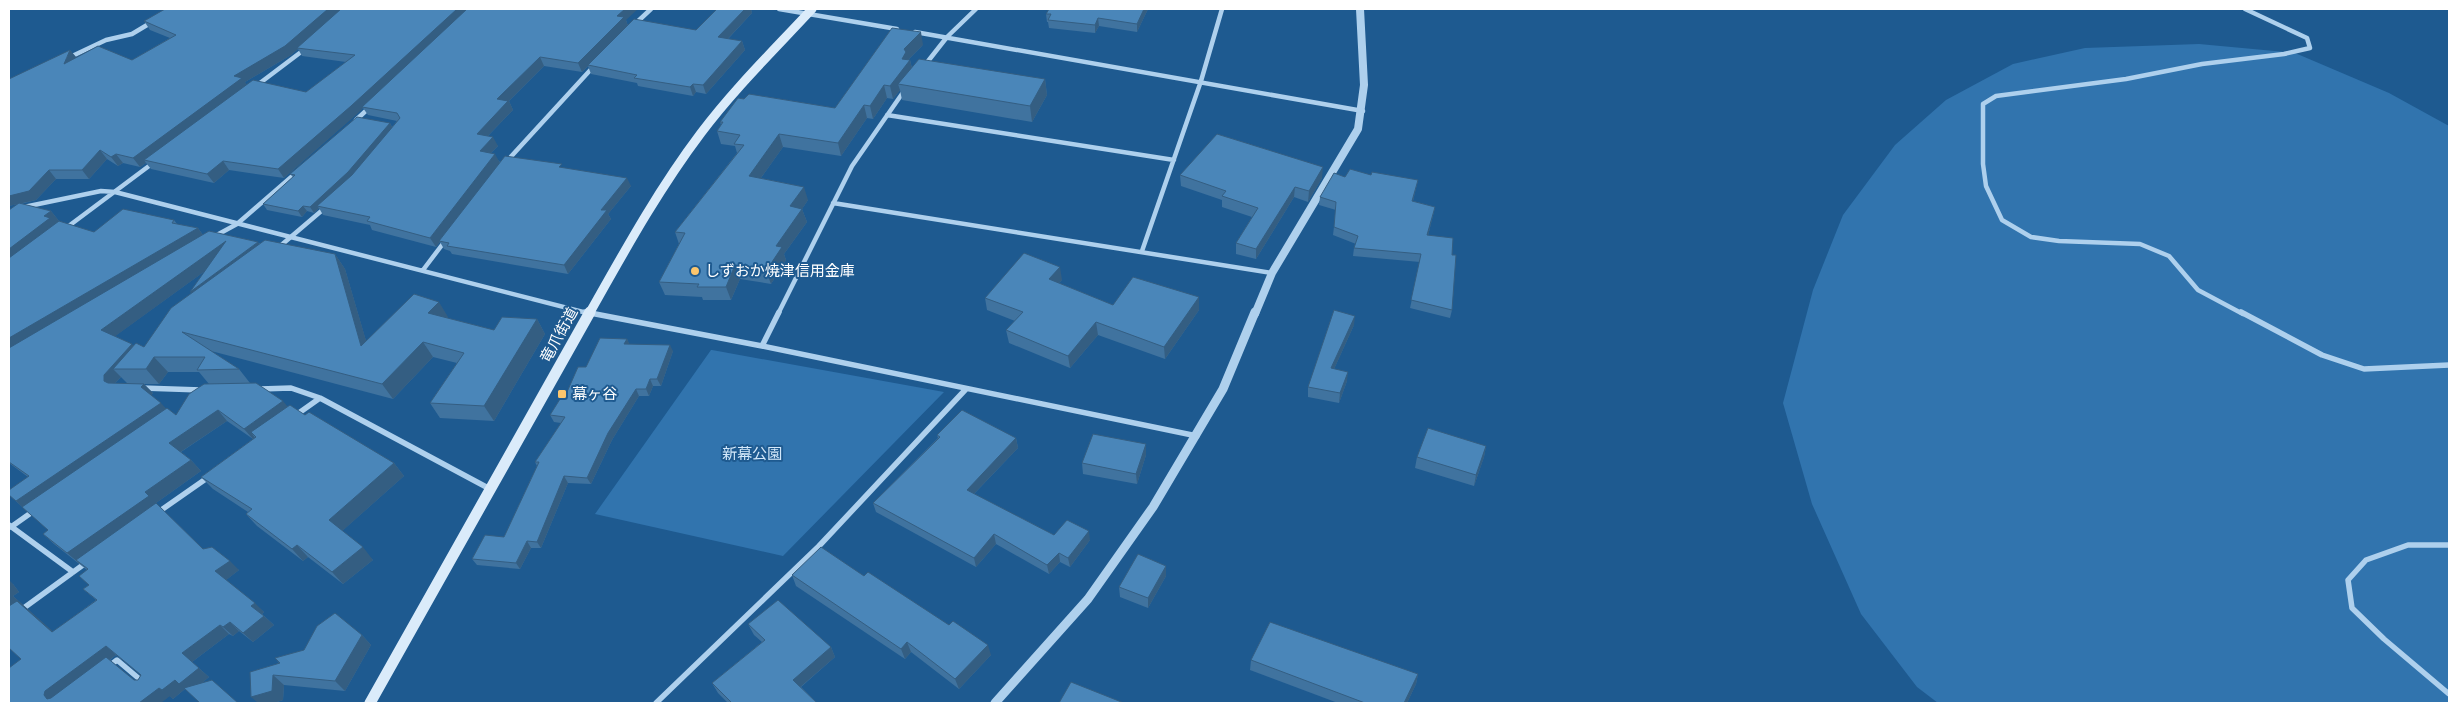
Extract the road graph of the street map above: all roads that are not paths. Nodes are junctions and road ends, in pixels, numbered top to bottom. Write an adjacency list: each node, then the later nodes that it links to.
1 (651, 9): 9 (street)
2 (779, 9): 7 (street)
3 (976, 9): 12 (street)
4 (1222, 9): 17 (street)
5 (1360, 9): 21 (street)
6 (2245, 9): 45 (street)
7 (810, 11): 10 (street); 43 (main road, 竜爪街道)
8 (159, 19): 14 (street)
9 (631, 28)
10 (900, 29)
11 (910, 31): 12 (street)
12 (947, 37): 16 (street); 17 (street)
13 (312, 42): 19 (street)
14 (62, 61)
15 (598, 62): 28 (street)
16 (919, 72)
17 (1201, 81): 21 (street); 27 (street)
18 (908, 86): 22 (street)
19 (254, 88)
20 (373, 104): 23 (street)
21 (1364, 111): 42 (street)
22 (887, 114): 27 (street); 32 (street)
23 (359, 118): 24 (street); 25 (street)
24 (367, 120)
25 (352, 124)
26 (161, 158): 30 (street)
27 (1174, 160): 40 (street)
28 (504, 164)
29 (301, 168): 34 (street)
30 (114, 192): 33 (street); 34 (street); 35 (street)
31 (334, 200): 37 (street)
32 (833, 203): 40 (street); 44 (street)
33 (18, 208)
34 (237, 224): 37 (street); 38 (street)
35 (62, 232)
36 (452, 232): 41 (street)
37 (293, 237): 39 (street); 41 (street)
38 (211, 239)
39 (277, 249)
40 (1142, 251): 42 (street)
41 (423, 270): 43 (street)
42 (1272, 273): 52 (street)
43 (588, 313): 44 (street); 54 (main road, 竜爪街道)
44 (762, 346): 48 (street)
45 (2449, 365)
46 (136, 388): 49 (street)
47 (256, 389): 50 (street)
48 (966, 389): 52 (street); 66 (street)
49 (202, 396)
50 (320, 398): 51 (street); 54 (street)
51 (288, 420)
52 (1197, 436): 67 (street)
53 (217, 471): 56 (street)
54 (490, 489): 65 (main road, 竜爪街道)
55 (43, 505): 57 (street)
56 (153, 516)
57 (10, 526): 60 (street)
58 (2449, 545): 64 (street)
59 (97, 555): 60 (street)
60 (73, 572): 61 (street)
61 (17, 613)
62 (103, 671): 63 (street)
63 (147, 685)
64 (2449, 694)
65 (370, 703)
66 (656, 703)
67 (995, 703)

